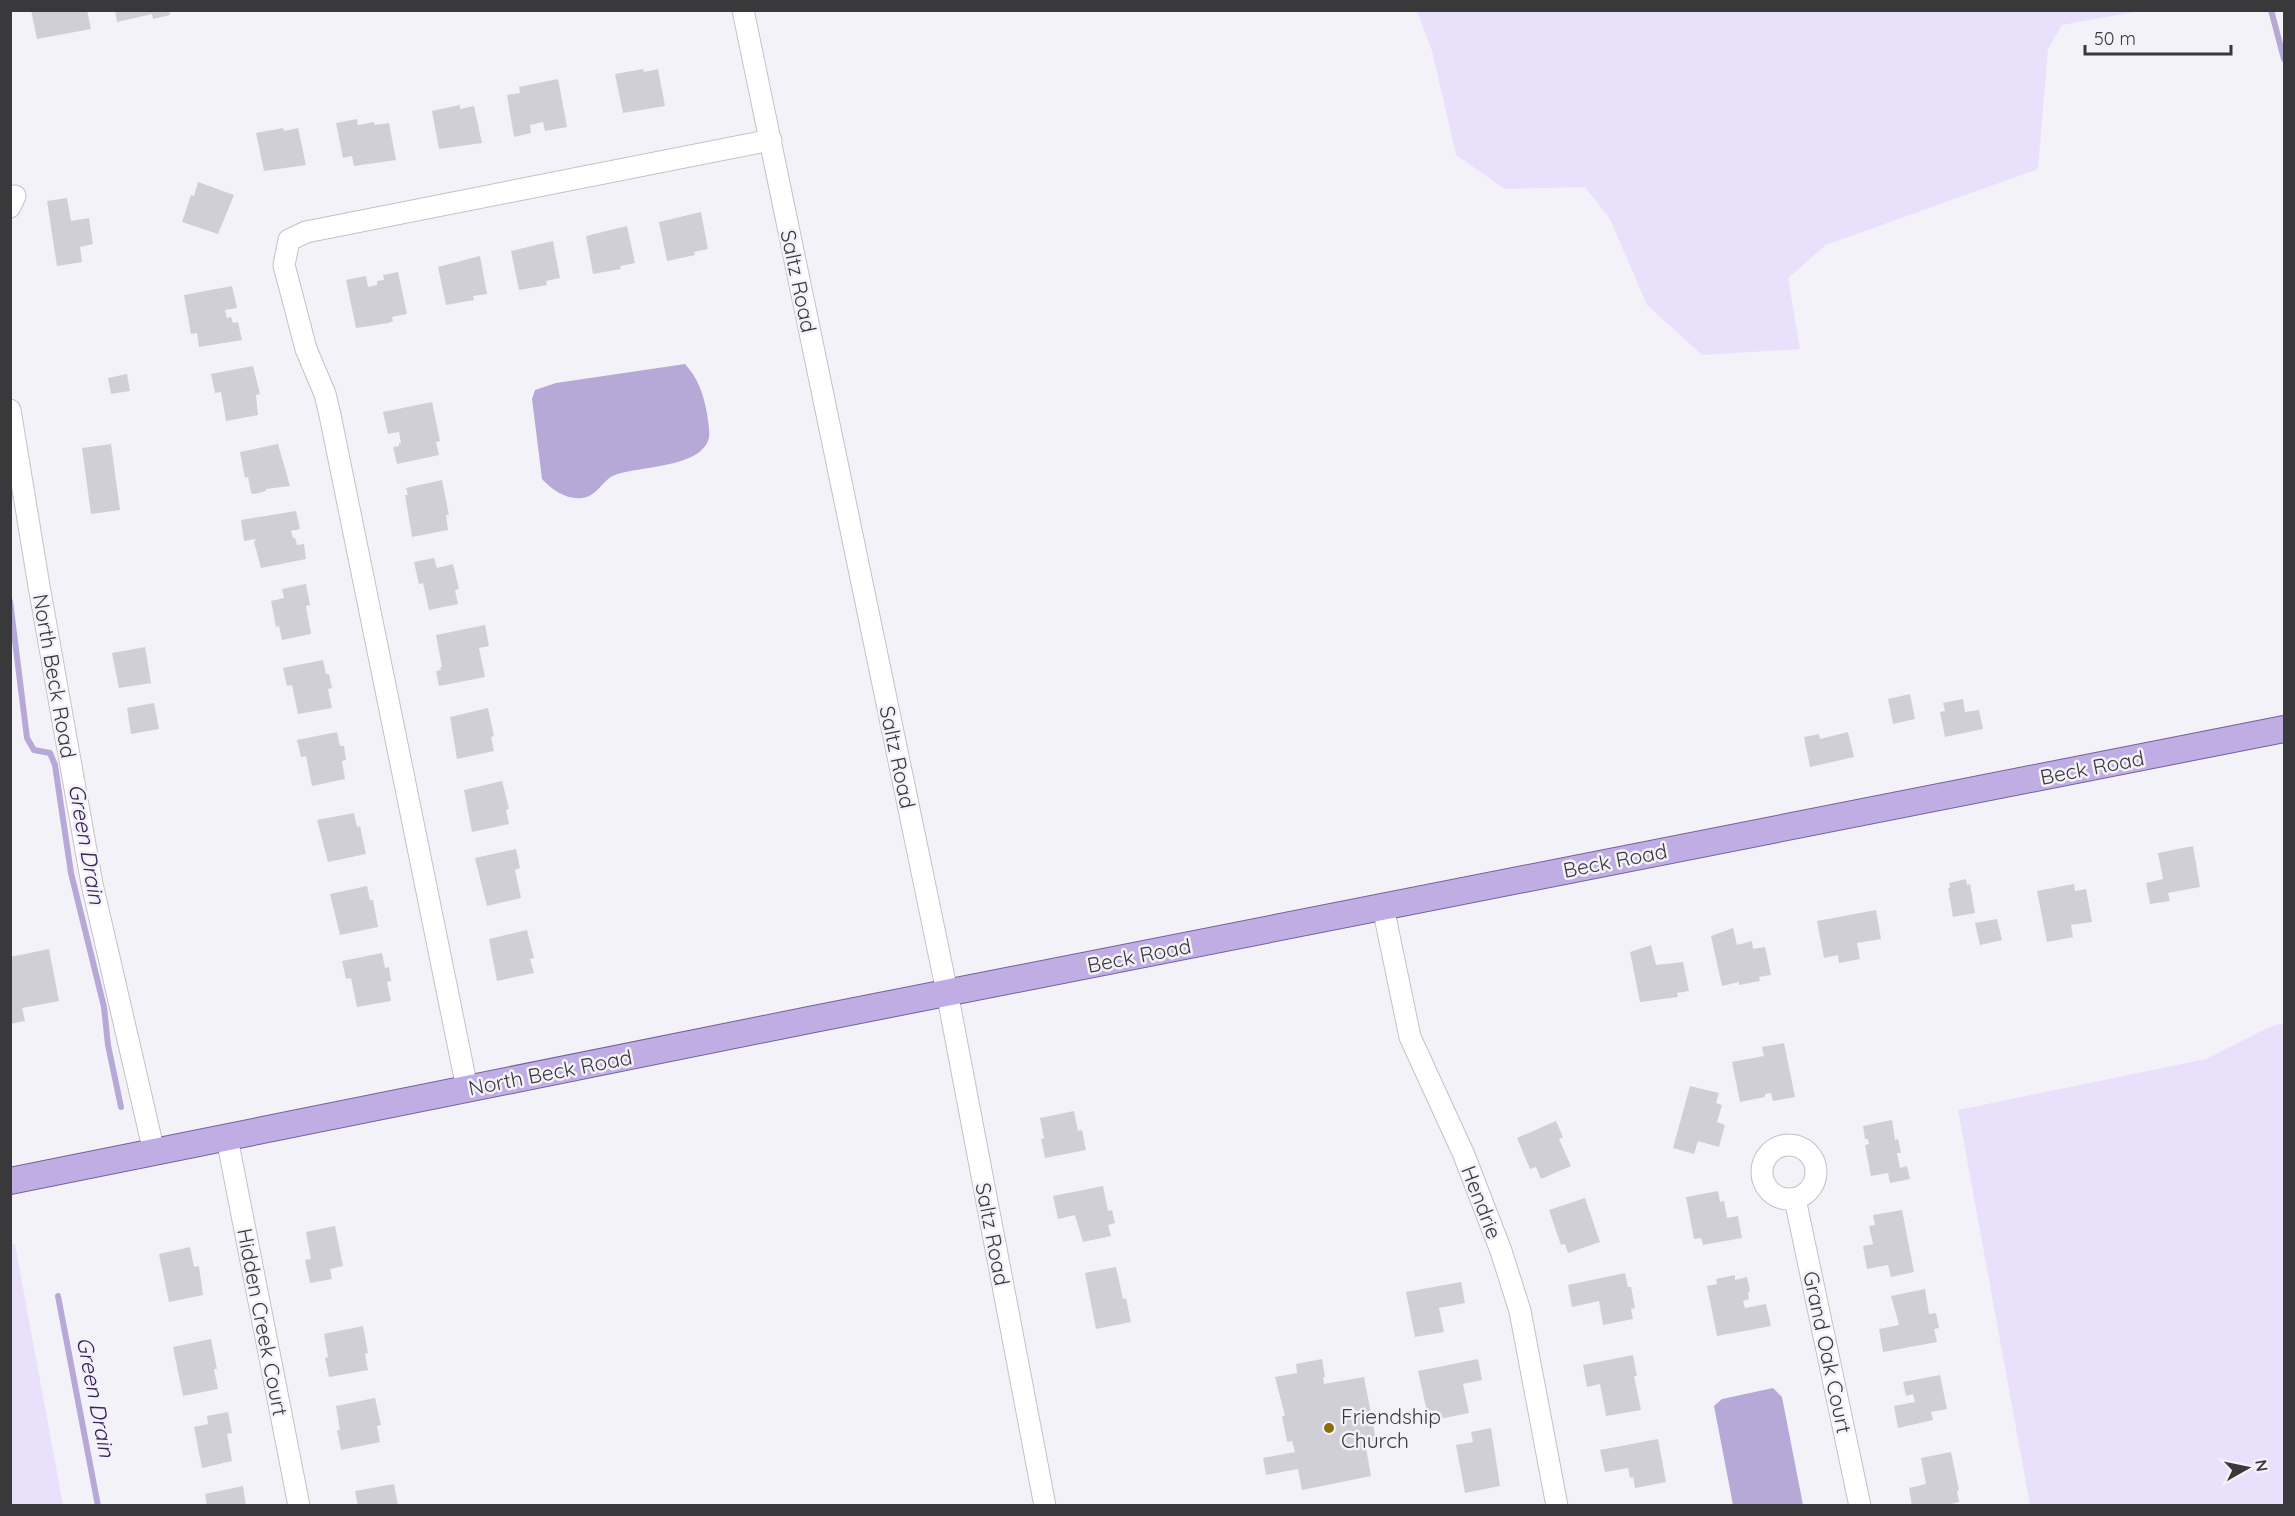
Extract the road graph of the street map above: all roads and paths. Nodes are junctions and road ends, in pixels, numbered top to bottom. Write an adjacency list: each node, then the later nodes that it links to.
1 (743, 10): 2 (street, Saltz Road)
2 (771, 140): 6 (street, Saltz Road); 7 (street)
3 (10, 410): 9 (street, North Beck Road)
4 (2284, 729): 5 (main road, Beck Road)
5 (1383, 907): 6 (main road, Beck Road); 14 (street, Hendrie)
6 (946, 992): 7 (main road, North Beck Road); 13 (street, Saltz Road)
7 (467, 1088): 8 (main road, North Beck Road)
8 (227, 1138): 9 (main road, North Beck Road); 12 (street, Hidden Creek Court)
9 (154, 1152): 10 (main road, North Beck Road)
10 (10, 1181)
11 (1795, 1199): 15 (street, Grand Oak Court)
12 (299, 1506)
13 (1045, 1506)
14 (1557, 1506)
15 (1860, 1506)

